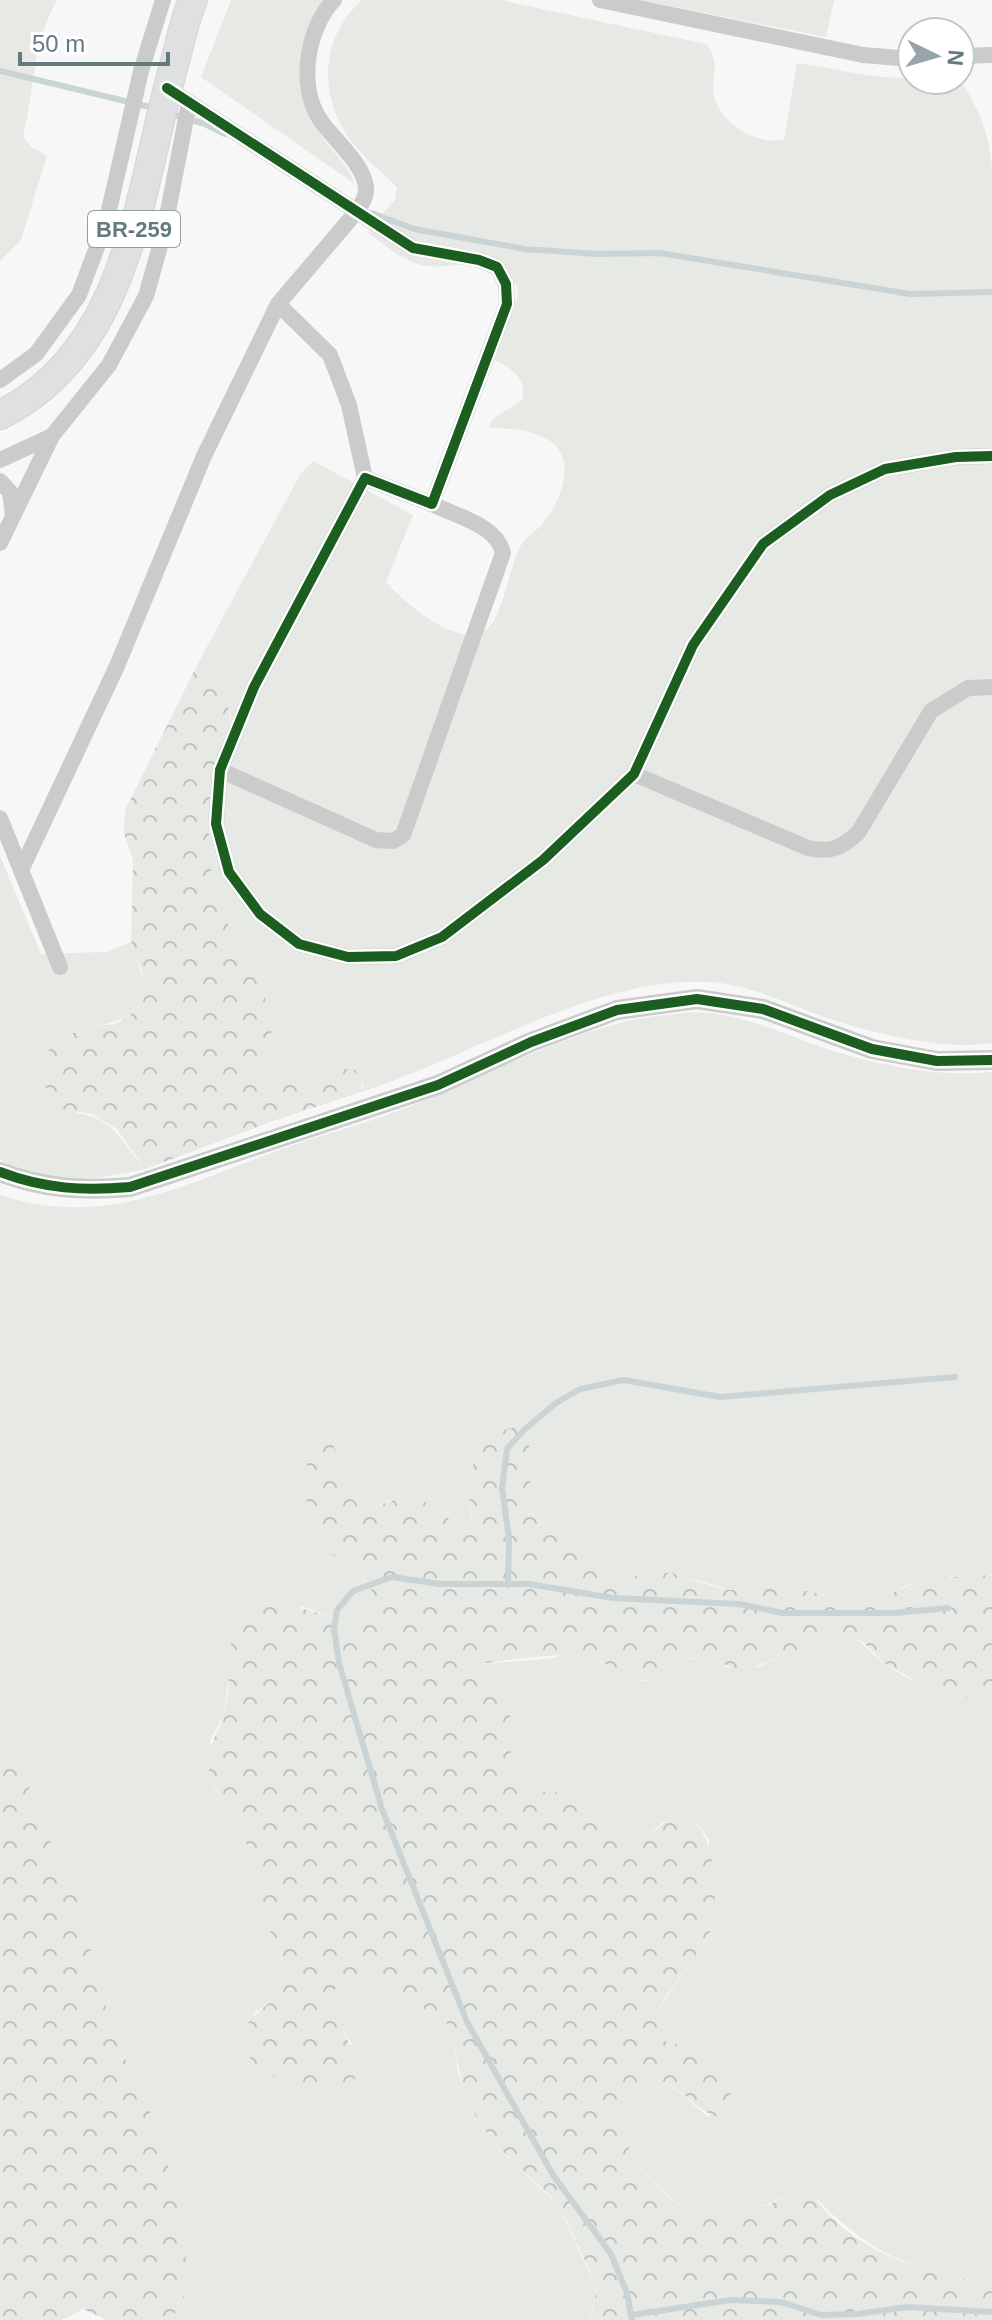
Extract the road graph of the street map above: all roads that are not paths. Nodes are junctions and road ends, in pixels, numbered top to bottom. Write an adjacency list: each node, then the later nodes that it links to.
1 (163, 0): 9 (street)
2 (193, 0): 6 (highway, BR-259)
3 (334, 0): 7 (street)
4 (600, 0): 5 (street)
5 (896, 58)
6 (178, 96): 7 (street); 10 (highway, BR-259); 11 (street)
7 (358, 210): 8 (street); 16 (street)
8 (278, 304): 14 (street); 23 (street)
9 (0, 380)
10 (0, 415)
11 (52, 436): 13 (street); 17 (street)
12 (992, 456): 21 (street)
13 (0, 460)
14 (365, 478): 16 (street); 20 (street)
15 (0, 481): 17 (street)
16 (432, 504): 20 (street)
17 (13, 516): 18 (street)
18 (0, 543)
19 (992, 687): 21 (street)
20 (220, 770): 21 (street)
21 (634, 774)
22 (0, 818): 23 (street)
23 (22, 868): 24 (street)
24 (60, 967)
25 (992, 1060): 26 (street)
26 (0, 1172)

